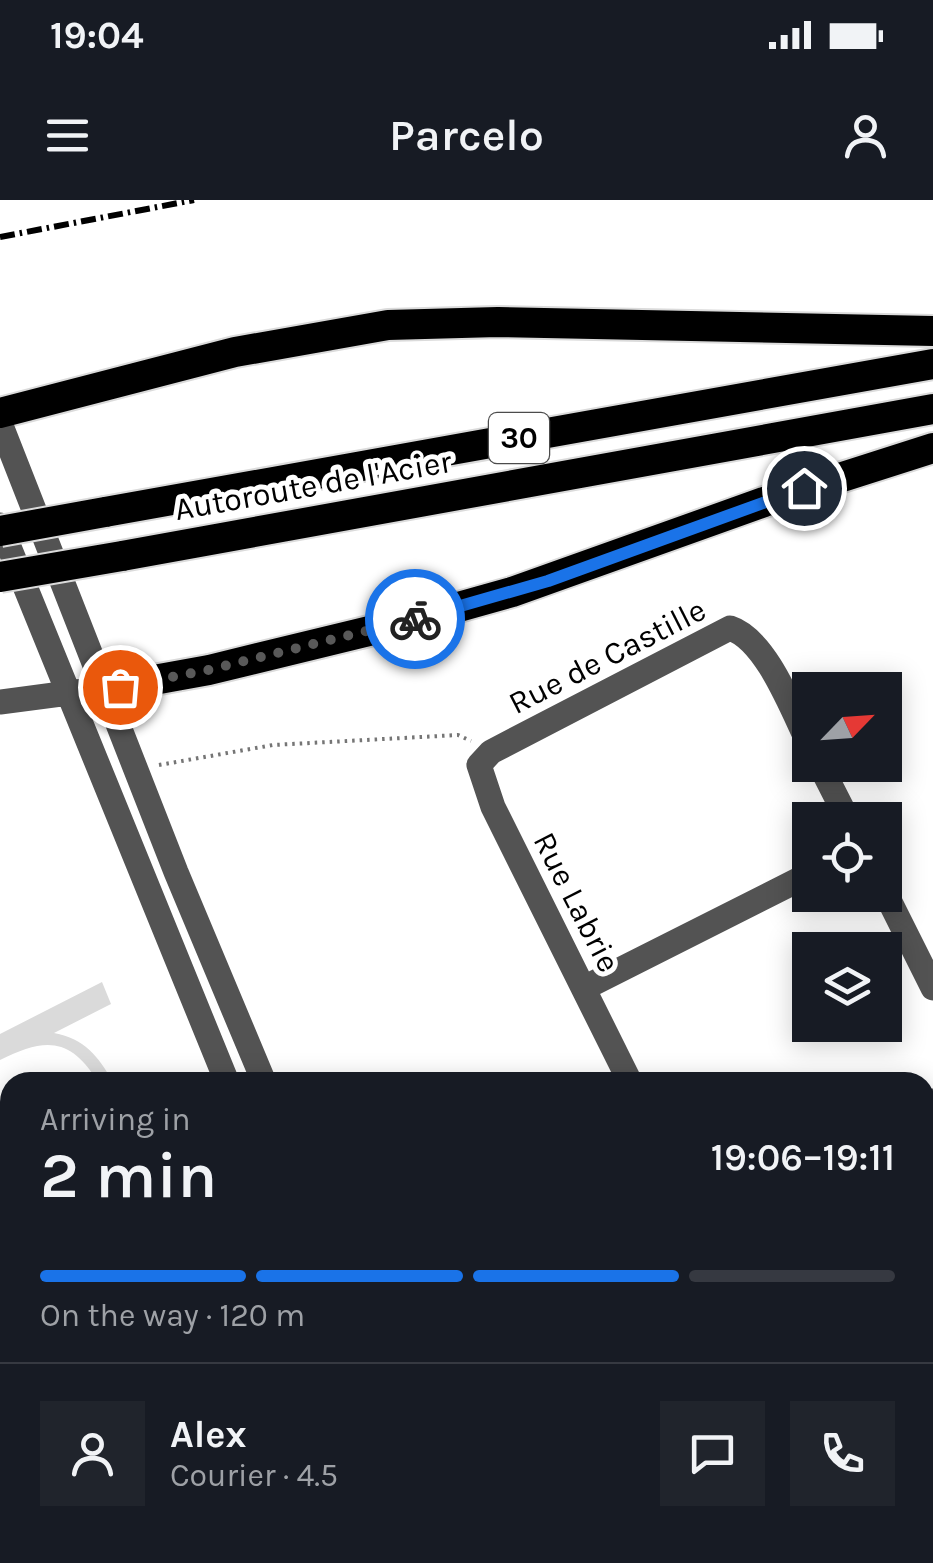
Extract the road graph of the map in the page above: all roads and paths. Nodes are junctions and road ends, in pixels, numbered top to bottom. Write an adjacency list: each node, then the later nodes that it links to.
1 (933, 331): 4 (highway)
2 (933, 364): 7 (highway, Autoroute de l'Acier / 30, bridge)
3 (933, 409): 8 (highway, Autoroute de l'Acier / 30, bridge)
4 (0, 413)
5 (0, 424): 9 (street)
6 (933, 448): 9 (highway)
7 (0, 528): 10 (street)
8 (0, 576)
9 (104, 688): 10 (street); 20 (street)
10 (70, 694): 11 (street); 19 (street)
11 (0, 702)
12 (792, 711): 13 (street, Rue de Castille)
13 (483, 748): 14 (path); 17 (street, Rue Labrie)
14 (156, 765)
15 (792, 883): 17 (street)
16 (895, 912): 18 (street)
17 (584, 988): 21 (street, Rue Labrie)
18 (933, 988)
19 (223, 1072)
20 (260, 1072)
21 (625, 1072)

